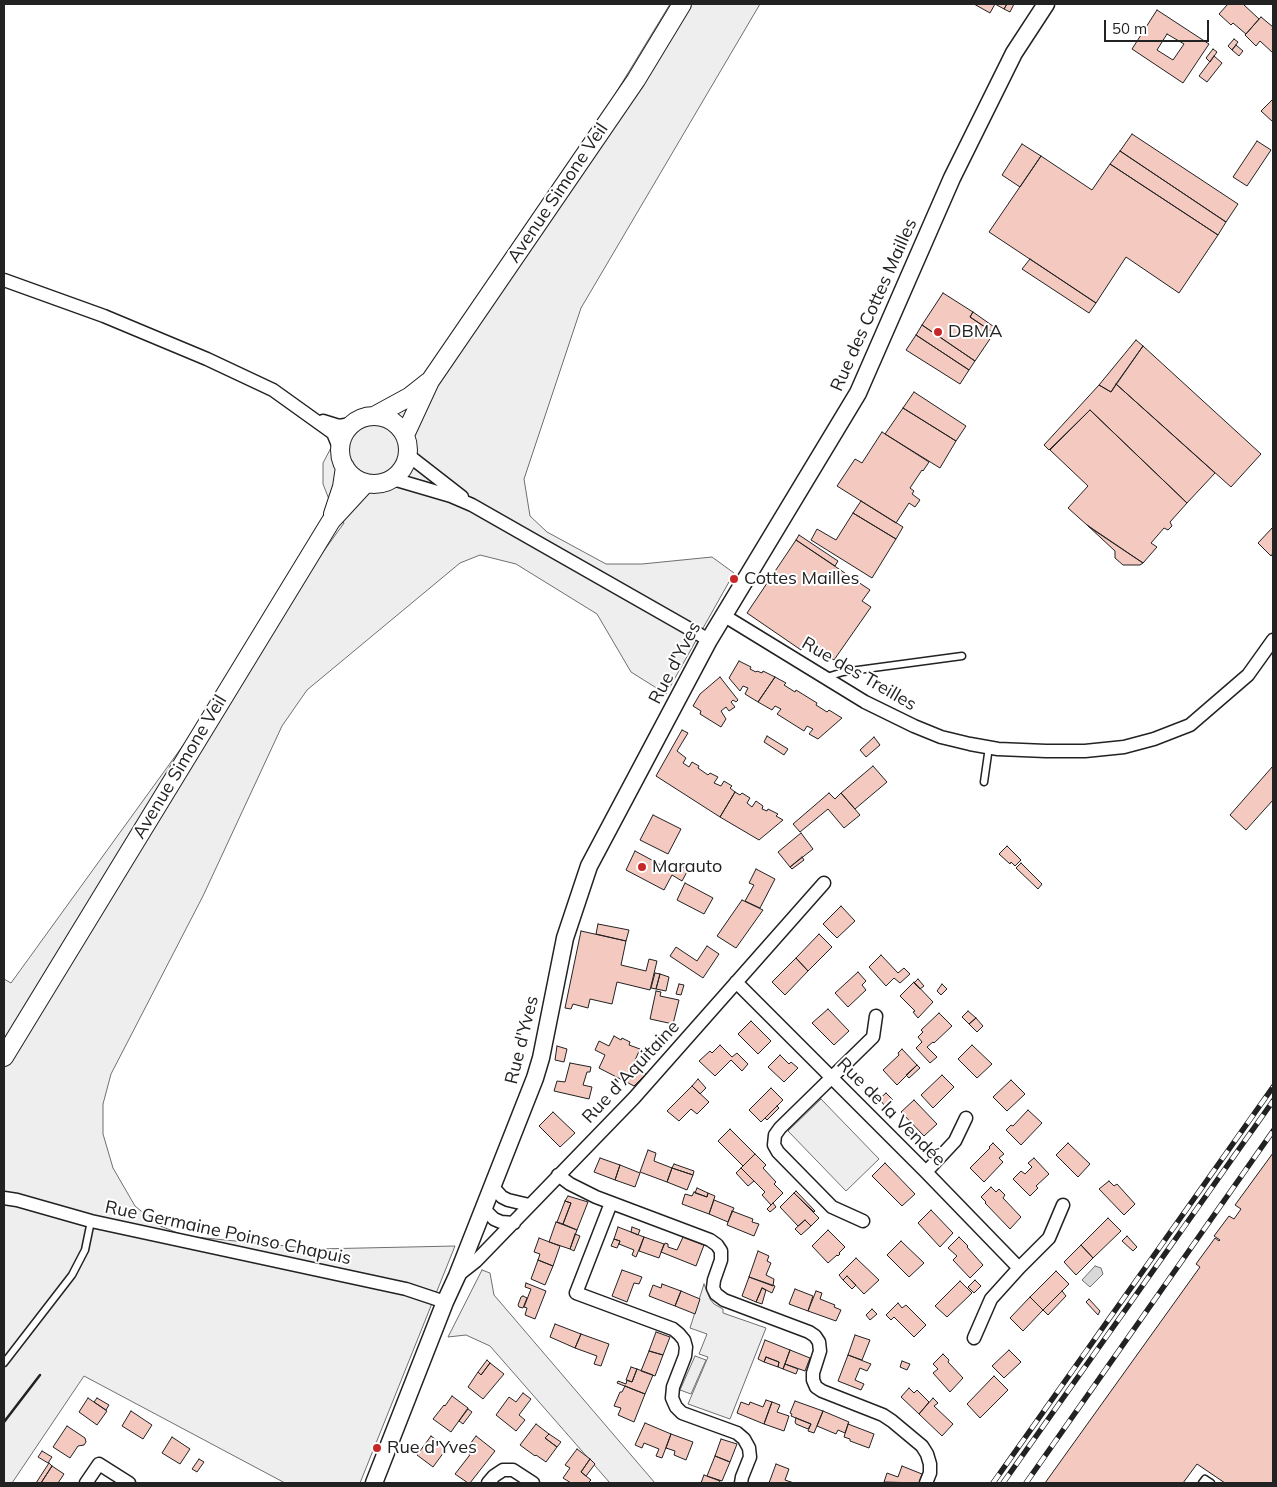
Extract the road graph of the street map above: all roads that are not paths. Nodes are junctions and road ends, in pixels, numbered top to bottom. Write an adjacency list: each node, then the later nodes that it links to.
1 (682, 4): 4 (main road, Avenue Simone Veil)
2 (1046, 4): 15 (street, Rue des Cottes Mailles)
3 (4, 280): 6 (street)
4 (430, 380): 5 (main road); 8 (main road)
5 (376, 415): 7 (main road); 8 (main road)
6 (311, 417): 7 (street); 10 (street)
7 (351, 424): 10 (main road)
8 (405, 435): 9 (main road)
9 (408, 455): 11 (main road); 13 (street)
10 (342, 459): 12 (main road); 14 (main road)
11 (393, 479): 12 (main road); 13 (street)
12 (366, 483): 14 (main road, Avenue Simone Veil)
13 (472, 505): 16 (street)
14 (331, 521): 25 (main road, Avenue Simone Veil)
15 (723, 615): 16 (street, Rue d'Yves); 19 (street, Rue des Treilles)
16 (709, 640): 30 (street, Rue d'Yves)
17 (1273, 640): 20 (street, Rue des Treilles)
18 (962, 656): 19 (lane)
19 (826, 677): 20 (street, Rue des Treilles)
20 (989, 747): 21 (lane)
21 (984, 782)
22 (824, 883): 23 (street, Rue d'Aquitaine)
23 (736, 982): 26 (street, Rue de la Vendée); 29 (street, Rue d'Aquitaine)
24 (876, 1016): 26 (street)
25 (4, 1057)
26 (833, 1077): 28 (street, Rue de la Vendée); 36 (street)
27 (966, 1118): 28 (street)
28 (926, 1172): 39 (street, Rue de la Vendée)
29 (558, 1175): 32 (street); 33 (street, Rue d'Aquitaine)
30 (492, 1186): 33 (street); 35 (street, Rue d'Yves)
31 (4, 1198): 37 (street, Rue Germaine Poinso Chapuis)
32 (611, 1202): 49 (street); 50 (street)
33 (529, 1205): 38 (street, Rue d'Aquitaine)
34 (1063, 1205): 39 (street)
35 (484, 1209): 38 (street); 40 (street, Rue d'Yves)
36 (863, 1221)
37 (91, 1222): 41 (street, Rue Germaine Poinso Chapuis); 43 (lane)
38 (514, 1223): 40 (street, Rue d'Aquitaine)
39 (1019, 1268): 42 (street)
40 (457, 1276): 41 (street, Rue d'Yves)
41 (445, 1302): 46 (street, Rue d'Yves)
42 (974, 1338)
43 (4, 1363)
44 (86, 1483): 45 (street)
45 (129, 1483)
46 (374, 1483)
47 (488, 1483): 48 (street)
48 (533, 1483)
49 (741, 1483)
50 (926, 1483)
51 (1202, 1483): 52 (lane)
52 (1211, 1483)

